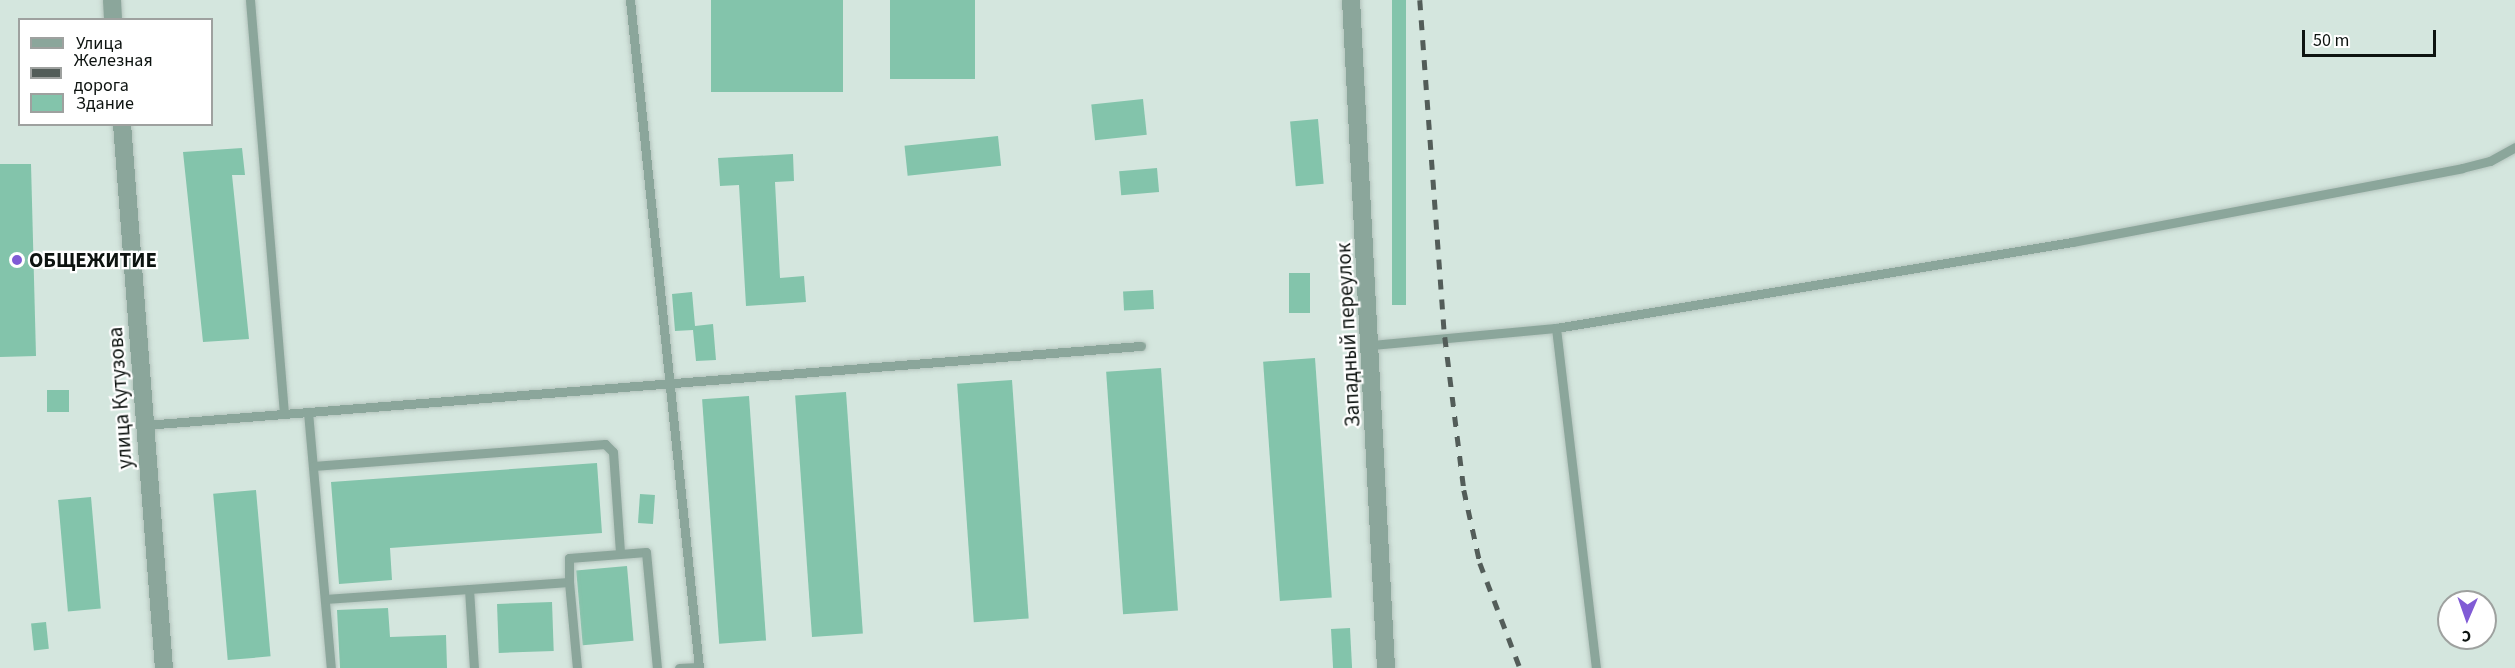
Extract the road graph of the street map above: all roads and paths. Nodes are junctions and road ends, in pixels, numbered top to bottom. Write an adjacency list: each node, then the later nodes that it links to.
1 (112, 0): 5 (street)
2 (250, 0): 13 (lane)
3 (630, 0): 11 (lane)
4 (1352, 0): 9 (street, Западный переулок)
5 (114, 18)
6 (122, 126): 14 (street, улица Кутузова)
7 (2515, 147): 8 (lane)
8 (1556, 328): 9 (lane); 28 (lane)
9 (1371, 345): 27 (street, Западный переулок)
10 (1141, 346): 11 (lane)
11 (669, 381): 12 (lane); 20 (lane)
12 (308, 412): 13 (lane); 15 (lane)
13 (284, 414): 14 (lane)
14 (145, 425): 21 (street, улица Кутузова)
15 (313, 466): 16 (lane); 19 (lane)
16 (620, 552): 17 (lane); 25 (lane)
17 (569, 582): 18 (lane); 24 (lane)
18 (469, 589): 19 (lane); 23 (lane)
19 (325, 599): 22 (lane)
20 (699, 667): 26 (lane)
21 (165, 668)
22 (331, 668)
23 (474, 668)
24 (577, 668)
25 (657, 668)
26 (679, 668)
27 (1386, 668)
28 (1596, 668)

